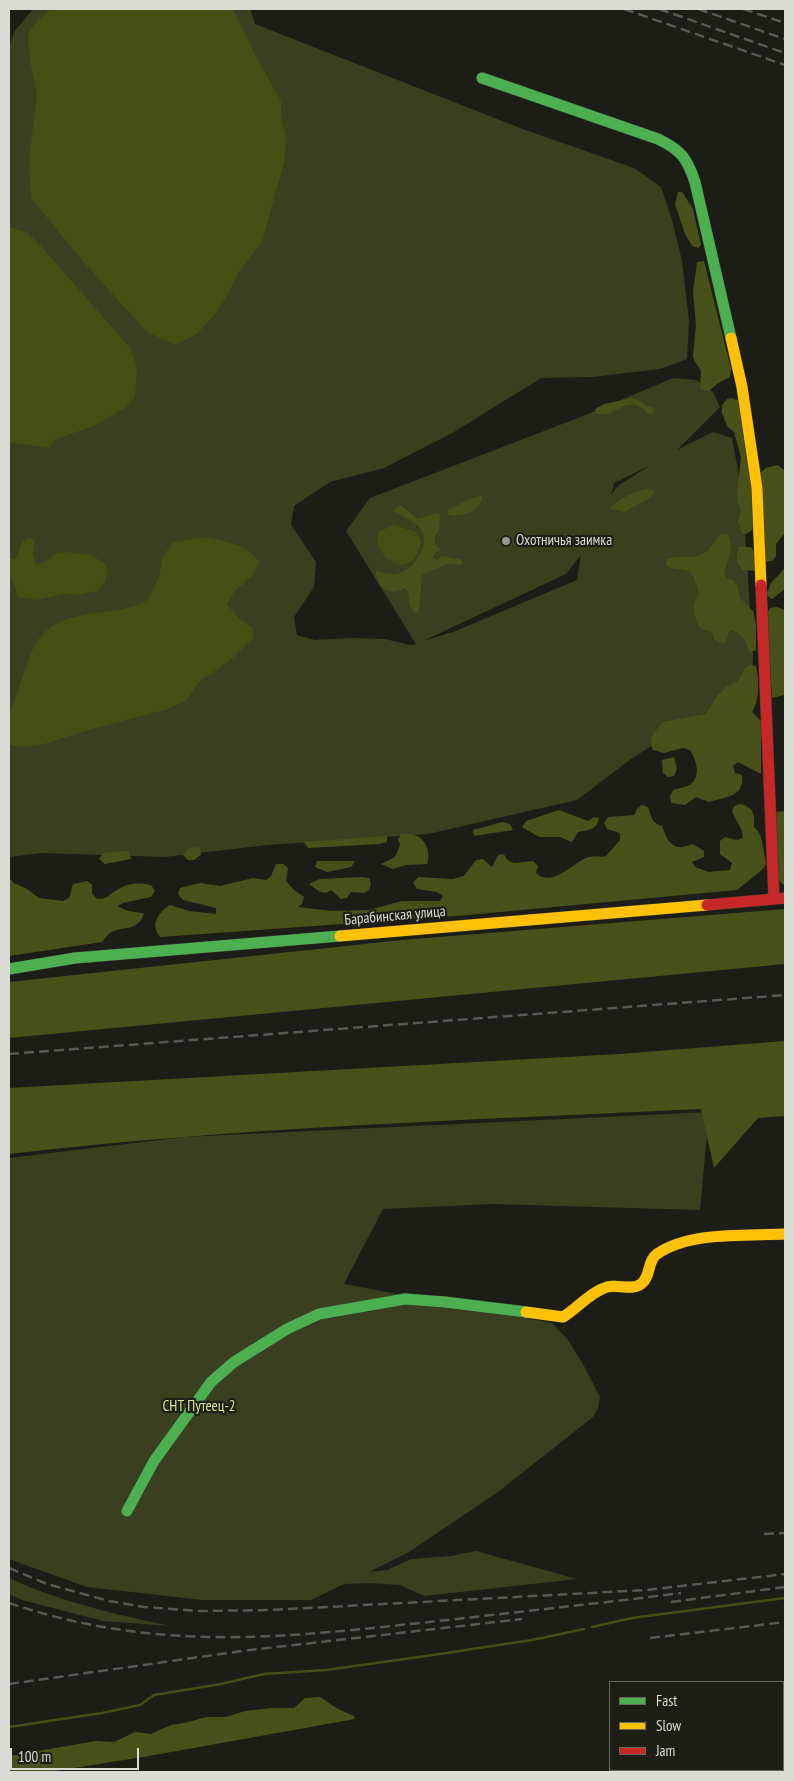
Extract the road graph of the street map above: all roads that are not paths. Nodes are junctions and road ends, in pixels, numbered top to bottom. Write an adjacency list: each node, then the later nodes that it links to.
1 (482, 78): 2 (street)
2 (779, 898): 3 (street, Барабинская улица)
3 (9, 969)
4 (785, 1234): 5 (street)
5 (127, 1511)

